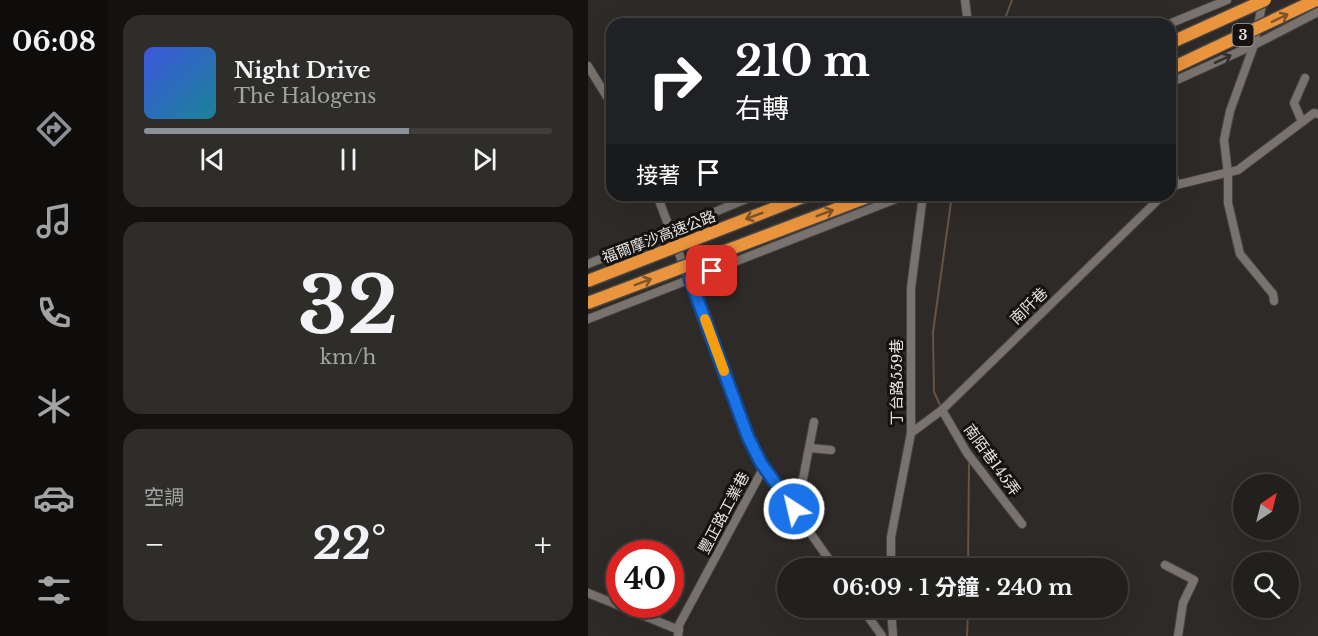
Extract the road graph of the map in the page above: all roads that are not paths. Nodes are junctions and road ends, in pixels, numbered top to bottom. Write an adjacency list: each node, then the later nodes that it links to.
1 (965, 0): 6 (street)
2 (1227, 0): 7 (street)
3 (1264, 0): 8 (highway, 3, bridge); 9 (street)
4 (1316, 0): 10 (highway, 3, one-way to 4, bridge)
5 (1318, 12): 9 (street)
6 (967, 18)
7 (1176, 21)
8 (1176, 40)
9 (1254, 45): 13 (street, one-way to 9); 17 (street)
10 (1176, 66)
11 (589, 72): 14 (street)
12 (1305, 78): 16 (street)
13 (1176, 80)
14 (606, 96)
15 (1318, 114): 16 (street)
16 (1302, 122): 17 (street)
17 (1228, 174): 18 (street); 30 (street)
18 (1176, 186)
19 (659, 201): 26 (street)
20 (741, 201): 26 (street)
21 (793, 201): 29 (highway, 福爾摩沙高速公路, one-way to 29, bridge)
22 (857, 201): 31 (highway, one-way to 22, bridge)
23 (891, 201): 28 (street)
24 (922, 201): 35 (street, 丁台路559巷)
25 (1156, 201): 33 (street, 南阡巷)
26 (670, 230): 27 (street); 28 (street)
27 (588, 264)
28 (690, 279): 32 (street); 38 (street)
29 (588, 281)
30 (1275, 301)
31 (588, 303)
32 (588, 319)
33 (942, 410): 35 (street, 南阡巷); 40 (street, 南陌巷145弄)
34 (814, 422): 36 (street)
35 (910, 433): 42 (street, 丁台路559巷)
36 (810, 448): 37 (street); 39 (street)
37 (831, 450)
38 (764, 467): 39 (street); 47 (street, 豐正路工業巷)
39 (794, 509): 41 (street)
40 (1022, 524)
41 (828, 558)
42 (891, 558)
43 (1165, 565): 50 (street)
44 (588, 593): 47 (street)
45 (869, 618): 48 (street)
46 (892, 618): 49 (street)
47 (678, 633)
48 (882, 636)
49 (893, 636)
50 (1178, 636)

